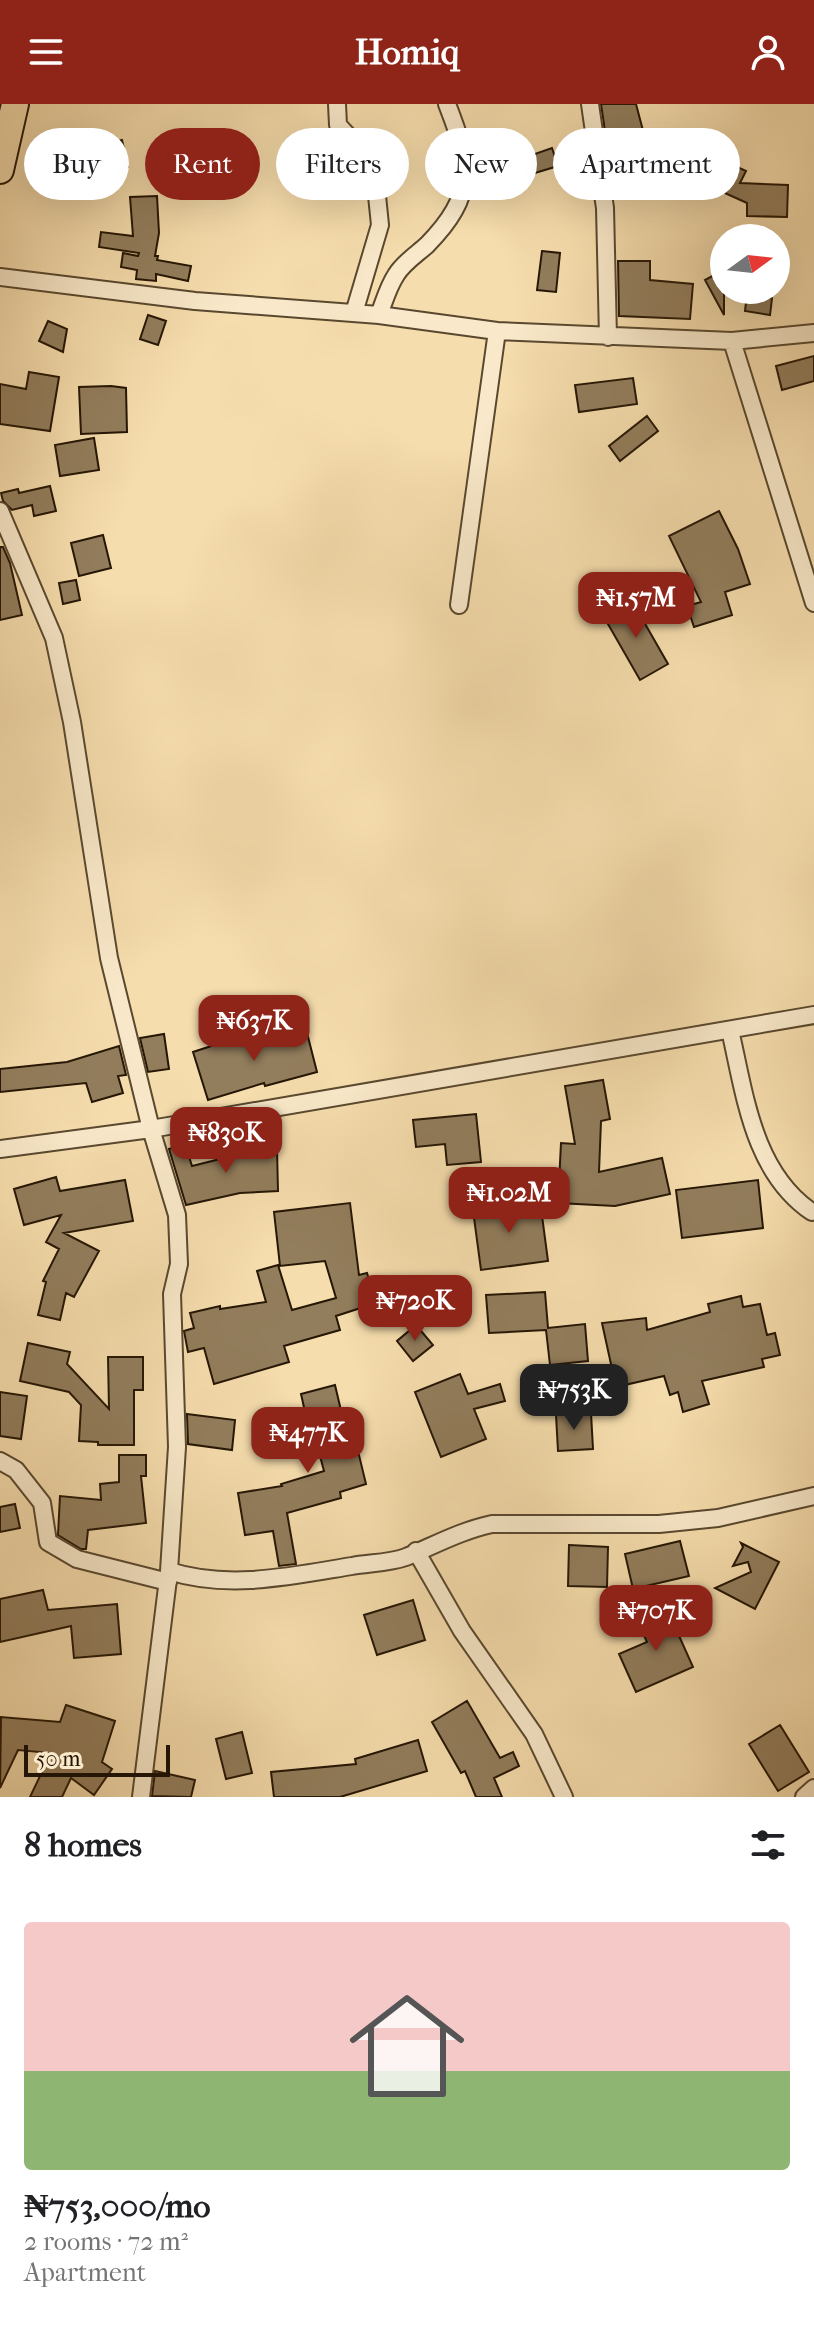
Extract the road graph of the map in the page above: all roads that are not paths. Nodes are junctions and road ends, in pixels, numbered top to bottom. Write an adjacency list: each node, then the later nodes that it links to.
1 (15, 104): 5 (highway)
2 (337, 104): 7 (street)
3 (447, 104): 8 (street)
4 (590, 104): 11 (street)
5 (0, 170)
6 (0, 277): 7 (street)
7 (354, 313): 8 (street)
8 (379, 315): 9 (street)
9 (497, 331): 11 (street); 15 (street)
10 (814, 333): 12 (street)
11 (608, 337): 12 (street)
12 (732, 341): 14 (street)
13 (0, 511): 18 (street)
14 (814, 603)
15 (459, 605)
16 (814, 1015): 17 (street)
17 (730, 1030): 18 (street); 20 (street)
18 (151, 1129): 19 (street); 24 (street)
19 (0, 1149)
20 (812, 1212)
21 (0, 1461): 24 (street)
22 (814, 1496): 23 (street)
23 (416, 1551): 24 (street); 27 (street)
24 (168, 1577): 26 (street)
25 (814, 1788): 28 (street)
26 (141, 1797)
27 (564, 1797)
28 (804, 1797)

